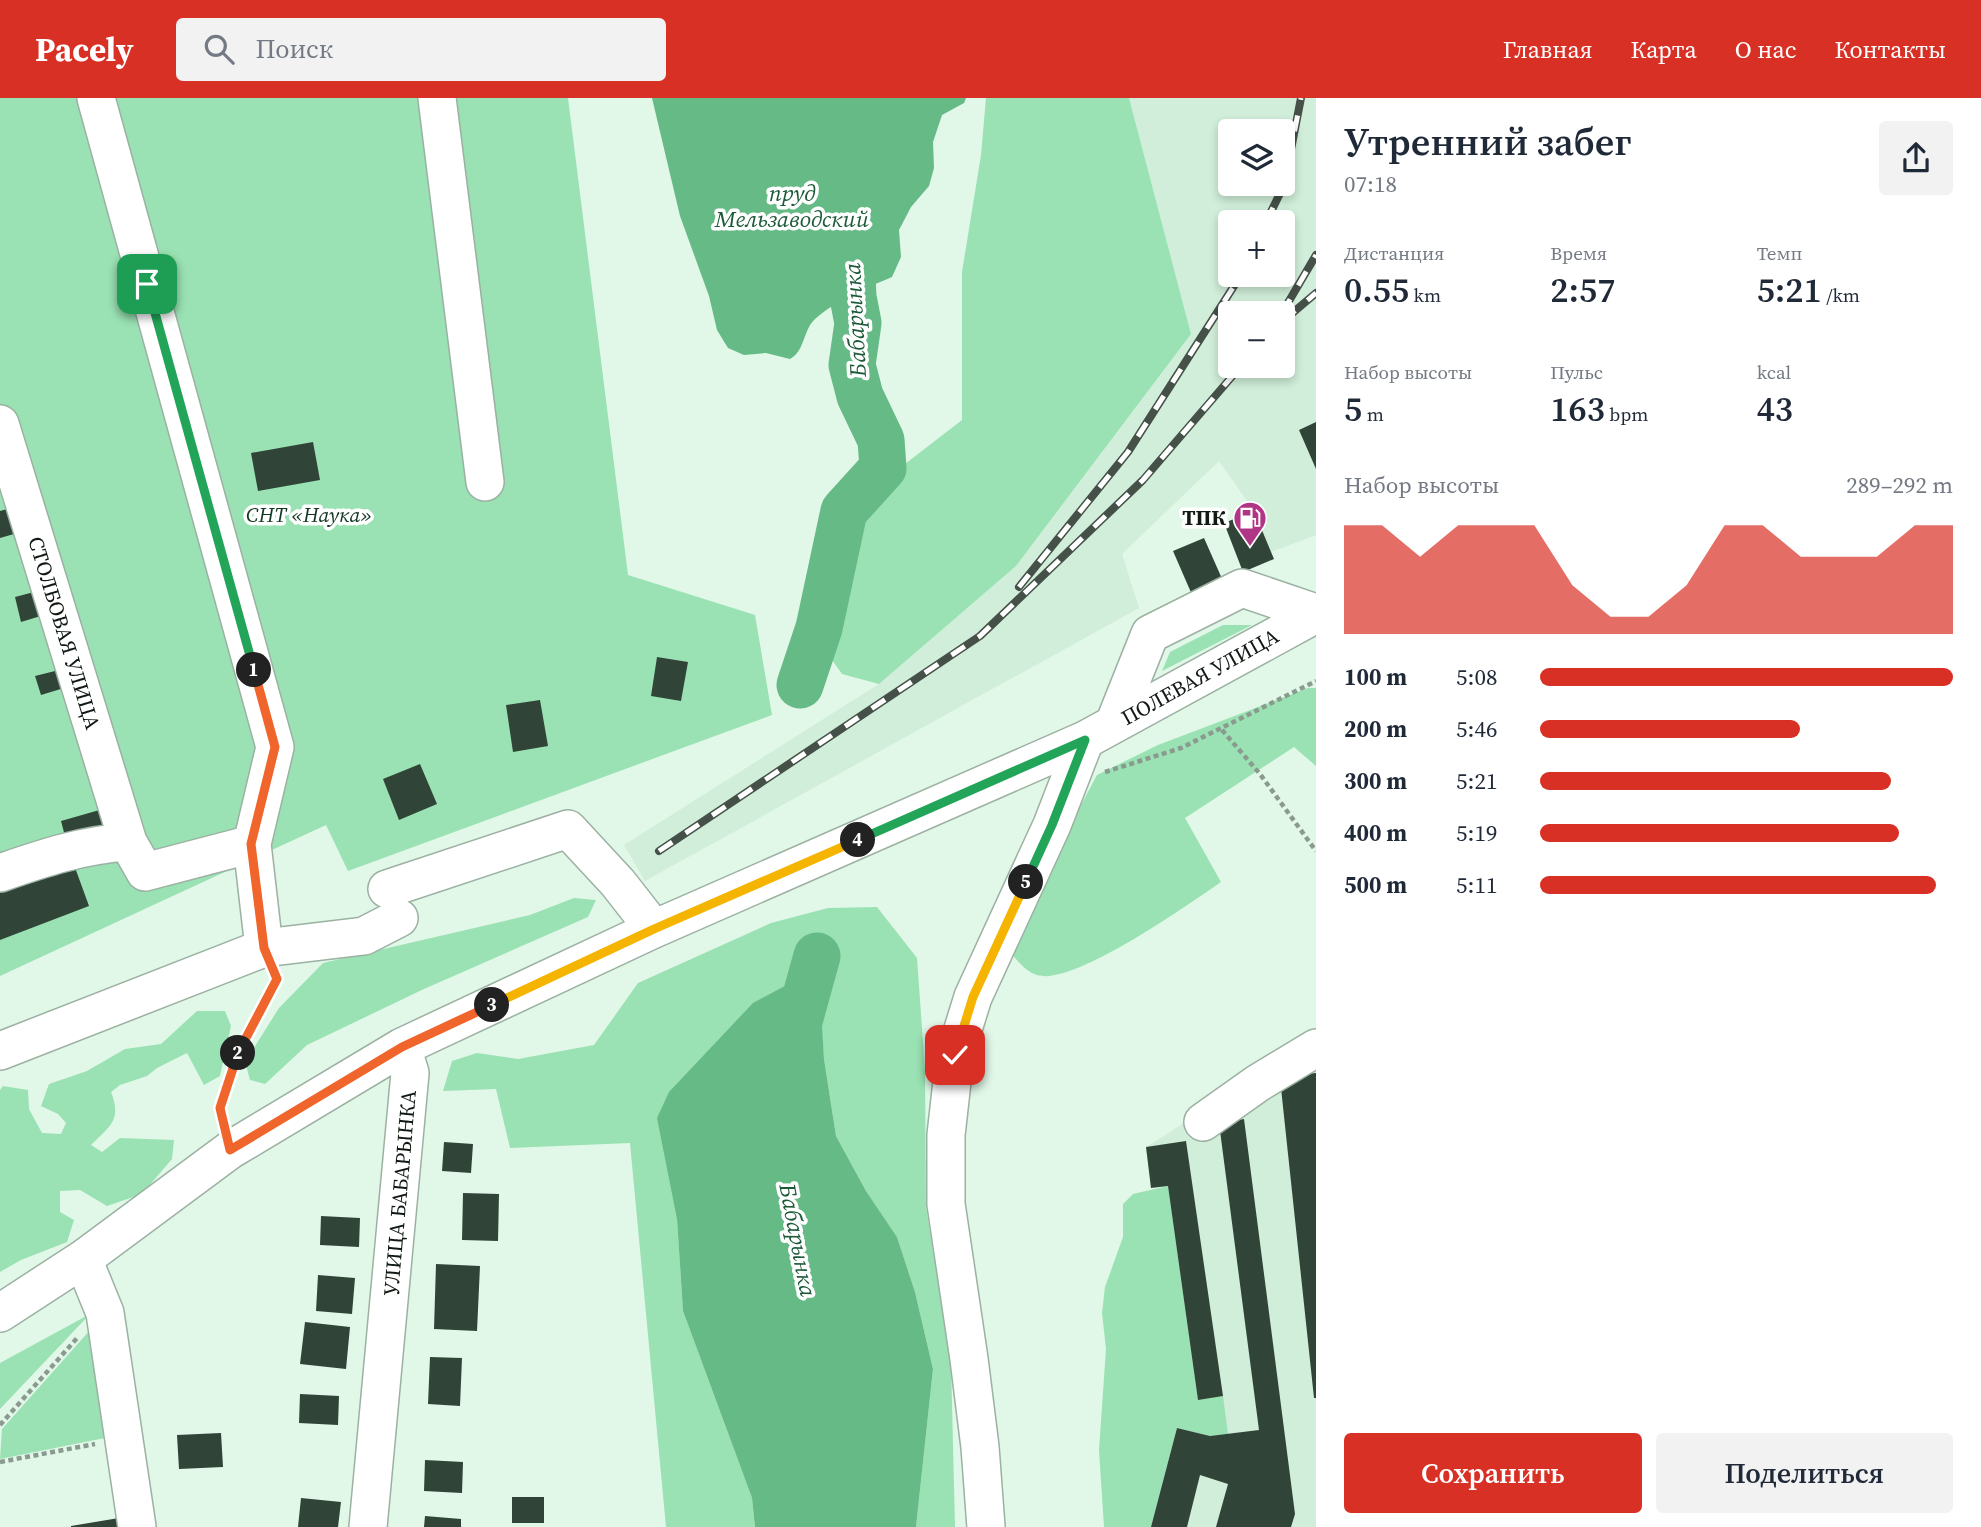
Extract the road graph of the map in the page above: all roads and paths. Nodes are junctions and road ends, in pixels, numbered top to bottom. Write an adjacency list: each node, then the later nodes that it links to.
1 (96, 98): 9 (street)
2 (437, 98): 4 (street)
3 (0, 424): 8 (street, СТОЛБОВАЯ УЛИЦА)
4 (485, 482)
5 (1316, 614): 7 (street, ПОЛЕВАЯ УЛИЦА); 7 (street)
6 (1222, 730): 10 (path)
7 (1100, 732): 12 (street, ПОЛЕВАЯ УЛИЦА); 27 (street)
8 (128, 842): 9 (street, СТОЛБОВАЯ УЛИЦА); 11 (street)
9 (251, 844): 13 (street)
10 (1316, 852)
11 (0, 873)
12 (654, 929): 13 (street); 14 (street, ПОЛЕВАЯ УЛИЦА)
13 (264, 948): 16 (street); 18 (path)
14 (402, 1047): 18 (street); 26 (street, УЛИЦА БАБАРЫНКА)
15 (1316, 1048): 17 (street)
16 (0, 1051)
17 (1203, 1122)
18 (230, 1150): 19 (street)
19 (83, 1259): 20 (street); 21 (street)
20 (0, 1313)
21 (104, 1313): 22 (path); 23 (street)
22 (0, 1426)
23 (124, 1438): 24 (path); 25 (street)
24 (0, 1462)
25 (137, 1527)
26 (368, 1527)
27 (986, 1527)

